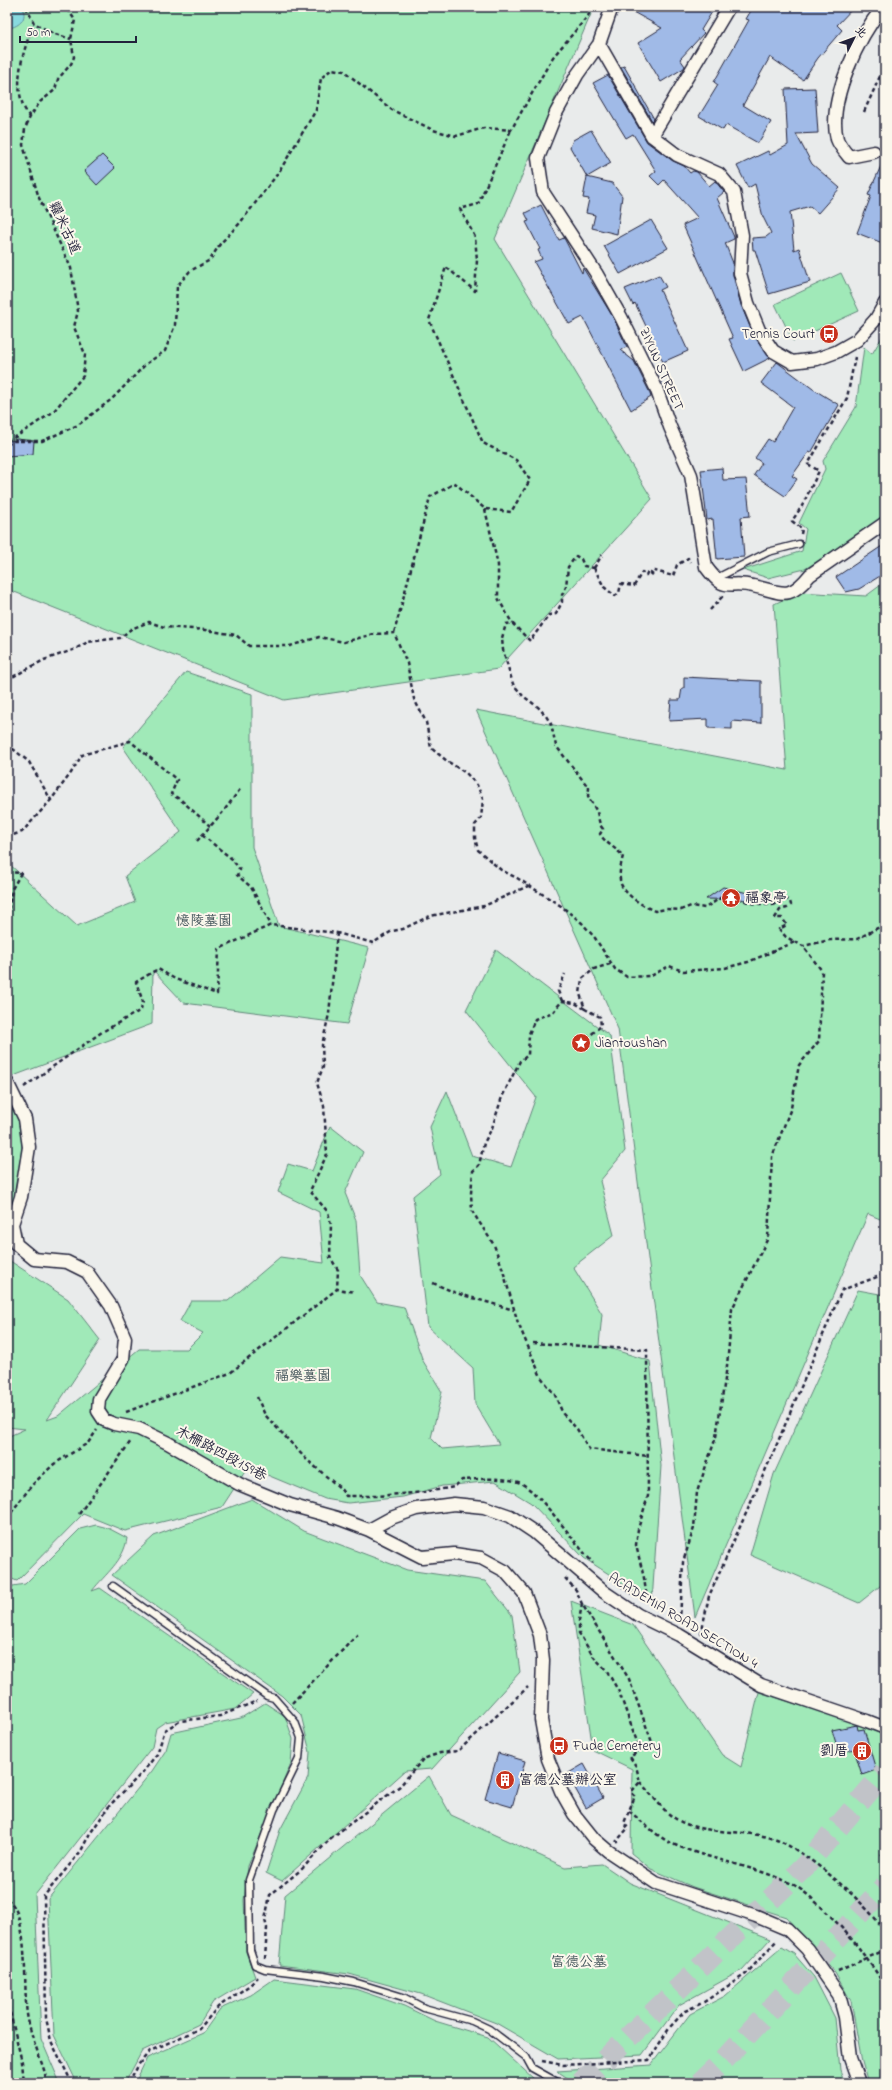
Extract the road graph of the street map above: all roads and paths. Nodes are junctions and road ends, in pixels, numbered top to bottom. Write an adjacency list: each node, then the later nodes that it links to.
1 (26, 7): 7 (path)
2 (66, 7): 8 (path, 糶米古道)
3 (592, 7): 13 (path)
4 (612, 7): 9 (street, ZIYUN STREET)
5 (729, 7): 14 (street)
6 (881, 15): 15 (street)
7 (34, 23): 8 (path); 12 (path)
8 (72, 39): 12 (path, 糶米古道)
9 (599, 44): 14 (street); 24 (street, ZIYUN STREET)
10 (885, 65): 11 (path)
11 (864, 112)
12 (30, 117): 18 (path, 糶米古道)
13 (511, 130): 19 (path); 20 (path)
14 (652, 136): 17 (street)
15 (874, 152)
16 (885, 303): 17 (street)
17 (857, 340): 22 (path)
18 (7, 441)
19 (7, 445)
20 (485, 509): 27 (path); 28 (path)
21 (885, 523): 26 (street)
22 (799, 544): 26 (lane)
23 (602, 555): 25 (path)
24 (706, 567): 25 (path); 26 (street, ZIYUN STREET)
25 (594, 568): 27 (path)
26 (715, 579)
27 (512, 623): 44 (path)
28 (394, 633): 29 (path); 38 (path)
29 (7, 680)
30 (7, 744): 32 (path)
31 (241, 788): 33 (path)
32 (51, 800): 33 (path); 35 (path)
33 (210, 826): 34 (path)
34 (202, 835): 36 (path); 42 (path)
35 (7, 837)
36 (197, 841)
37 (7, 872): 39 (path)
38 (528, 886): 43 (path); 46 (path)
39 (8, 912): 40 (path)
40 (7, 921)
41 (885, 924): 45 (path)
42 (271, 925): 43 (path); 52 (path)
43 (337, 933): 55 (path)
44 (795, 942): 45 (path); 46 (path)
45 (803, 946): 71 (path)
46 (610, 964): 49 (path)
47 (565, 974): 48 (path)
48 (562, 1001): 49 (path); 57 (path)
49 (584, 1009): 50 (path)
50 (581, 1043)
51 (7, 1082): 52 (street)
52 (14, 1094): 59 (street)
53 (885, 1274): 72 (path)
54 (433, 1283): 57 (path)
55 (337, 1289): 56 (path); 59 (path)
56 (355, 1292)
57 (514, 1310): 62 (path)
58 (533, 1343): 62 (path)
59 (104, 1420): 60 (street, 木柵路四段159巷)
60 (139, 1429): 63 (path); 65 (street, 木柵路四段159巷)
61 (92, 1437): 64 (path)
62 (648, 1456): 69 (path)
63 (79, 1514)
64 (7, 1518)
65 (369, 1530): 69 (street, ACADEMIA ROAD SECTION 4); 73 (street, 木柵路四段159巷)
66 (561, 1574): 68 (path)
67 (113, 1586): 74 (lane)
68 (582, 1604): 77 (path); 78 (path)
69 (638, 1615): 71 (street, ACADEMIA ROAD SECTION 4)
70 (358, 1634): 75 (path)
71 (680, 1635): 72 (street, ACADEMIA ROAD SECTION 4)
72 (695, 1645): 76 (street, ACADEMIA ROAD SECTION 4)
73 (542, 1674): 80 (street, 木柵路四段159巷); 87 (path)
74 (267, 1696): 75 (lane); 95 (path)
75 (274, 1698): 87 (lane)
76 (885, 1728)
77 (653, 1746)
78 (640, 1782): 79 (path); 83 (path)
79 (629, 1811): 80 (path); 85 (path)
80 (608, 1851): 82 (street, 木柵路四段159巷)
81 (7, 1899): 94 (path)
82 (787, 1929): 92 (path); 98 (street)
83 (885, 1931)
84 (885, 1950): 85 (path)
85 (866, 1958): 86 (path); 89 (path)
86 (832, 1966)
87 (265, 1969): 92 (lane); 96 (path)
88 (7, 1985): 93 (path)
89 (885, 1993)
90 (885, 2016): 91 (path)
91 (885, 2044)
92 (526, 2057): 97 (lane)
93 (24, 2083)
94 (46, 2083)
95 (72, 2083)
96 (129, 2083)
97 (559, 2083)
98 (859, 2083)

